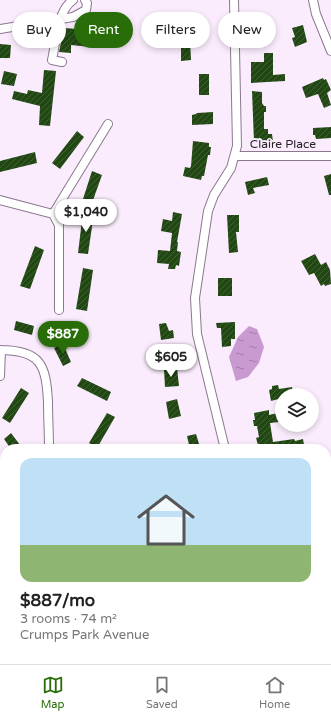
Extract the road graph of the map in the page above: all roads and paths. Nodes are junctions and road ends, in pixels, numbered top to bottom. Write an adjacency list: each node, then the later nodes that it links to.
1 (73, 0): 5 (street)
2 (85, 0): 6 (street)
3 (234, 0): 13 (street)
4 (313, 0): 10 (street)
5 (64, 12)
6 (66, 18)
7 (12, 27): 8 (street)
8 (0, 29)
9 (55, 48): 11 (street)
10 (331, 51)
11 (62, 62)
12 (108, 124): 16 (street)
13 (235, 156): 14 (street, Claire Place); 21 (street)
14 (331, 156)
15 (0, 200): 16 (street)
16 (53, 214): 17 (street)
17 (59, 310)
18 (1, 350): 19 (street); 20 (street)
19 (0, 376)
20 (49, 444)
21 (224, 444)
22 (0, 544): 23 (street)
23 (0, 574)

